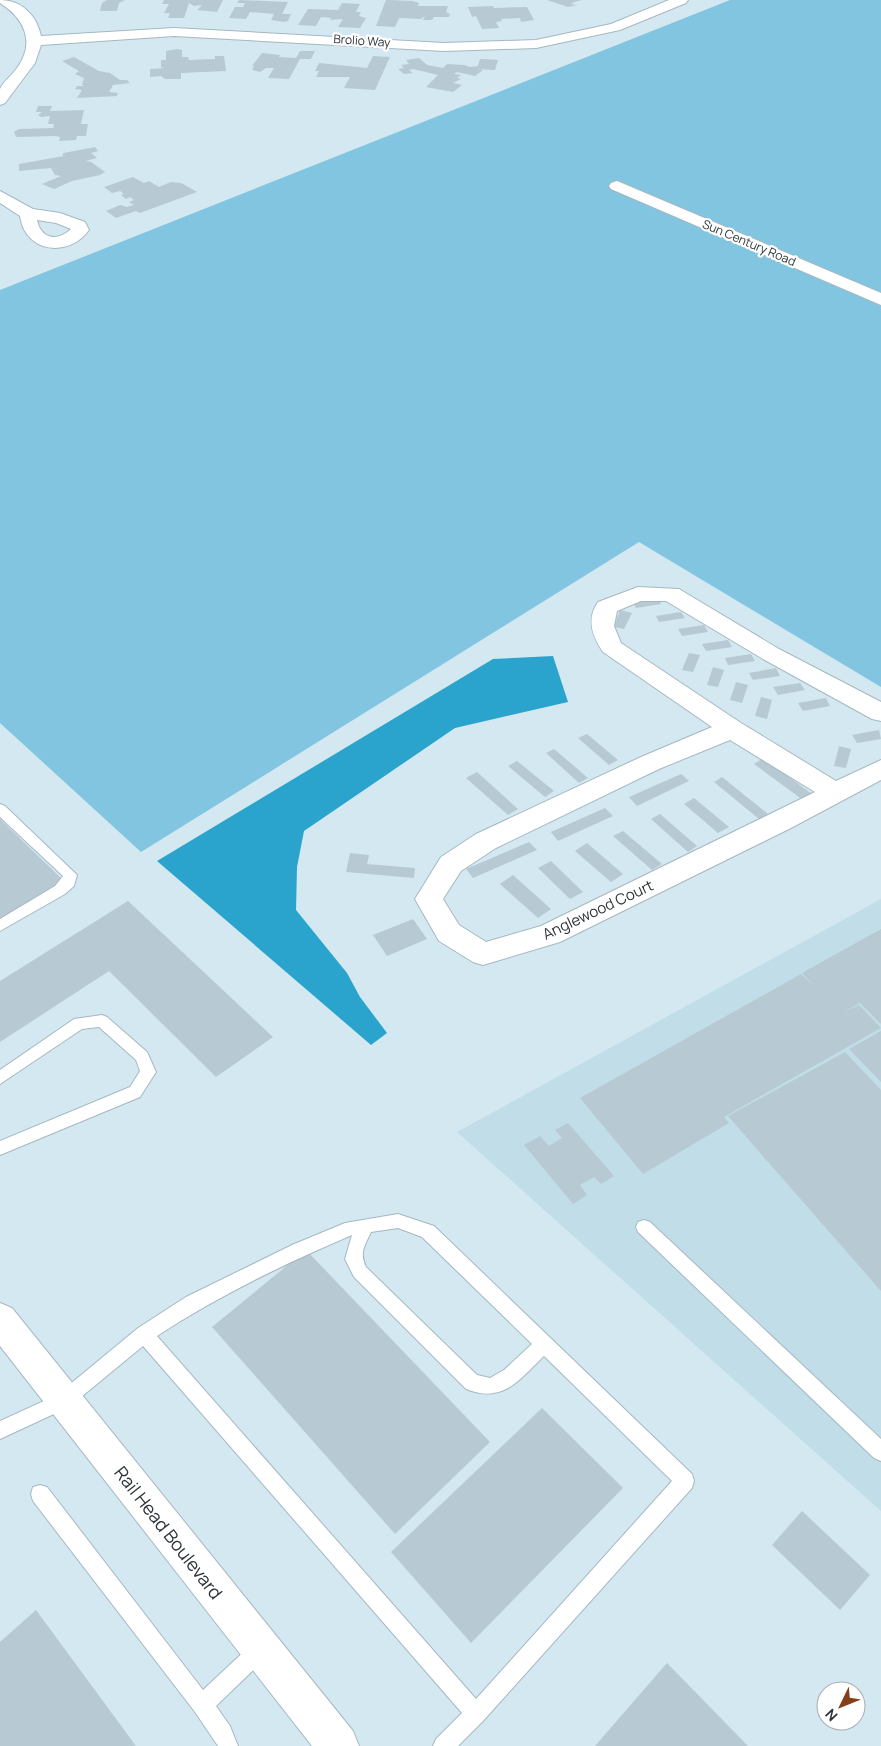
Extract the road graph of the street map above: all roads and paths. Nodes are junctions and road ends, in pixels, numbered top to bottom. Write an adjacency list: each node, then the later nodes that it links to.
1 (4, 0): 3 (street)
2 (681, 0): 3 (street, Brolio Way)
3 (36, 41): 4 (street)
4 (0, 100)
5 (617, 186): 8 (street, Sun Century Road)
6 (0, 196): 7 (street)
7 (28, 214)
8 (881, 300)
9 (881, 713): 10 (street)
10 (732, 729): 12 (street); 12 (street, Anglewood Court)
11 (881, 768): 12 (street, Anglewood Court)
12 (836, 793)
13 (0, 809): 14 (lane)
14 (0, 926)
15 (0, 1078): 16 (lane)
16 (0, 1148)
17 (366, 1226): 20 (lane); 21 (lane); 21 (lane)
18 (644, 1228): 24 (lane)
19 (0, 1319): 22 (street, Rail Head Boulevard)
20 (144, 1334): 22 (lane); 28 (lane)
21 (544, 1344): 28 (lane)
22 (63, 1401): 23 (lane); 26 (street, Rail Head Boulevard)
23 (0, 1430)
24 (881, 1452)
25 (40, 1494): 27 (lane)
26 (261, 1650): 27 (lane); 30 (street, Rail Head Boulevard)
27 (202, 1706): 29 (lane)
28 (476, 1714): 31 (lane)
29 (228, 1746)
30 (338, 1746)
31 (443, 1746)

